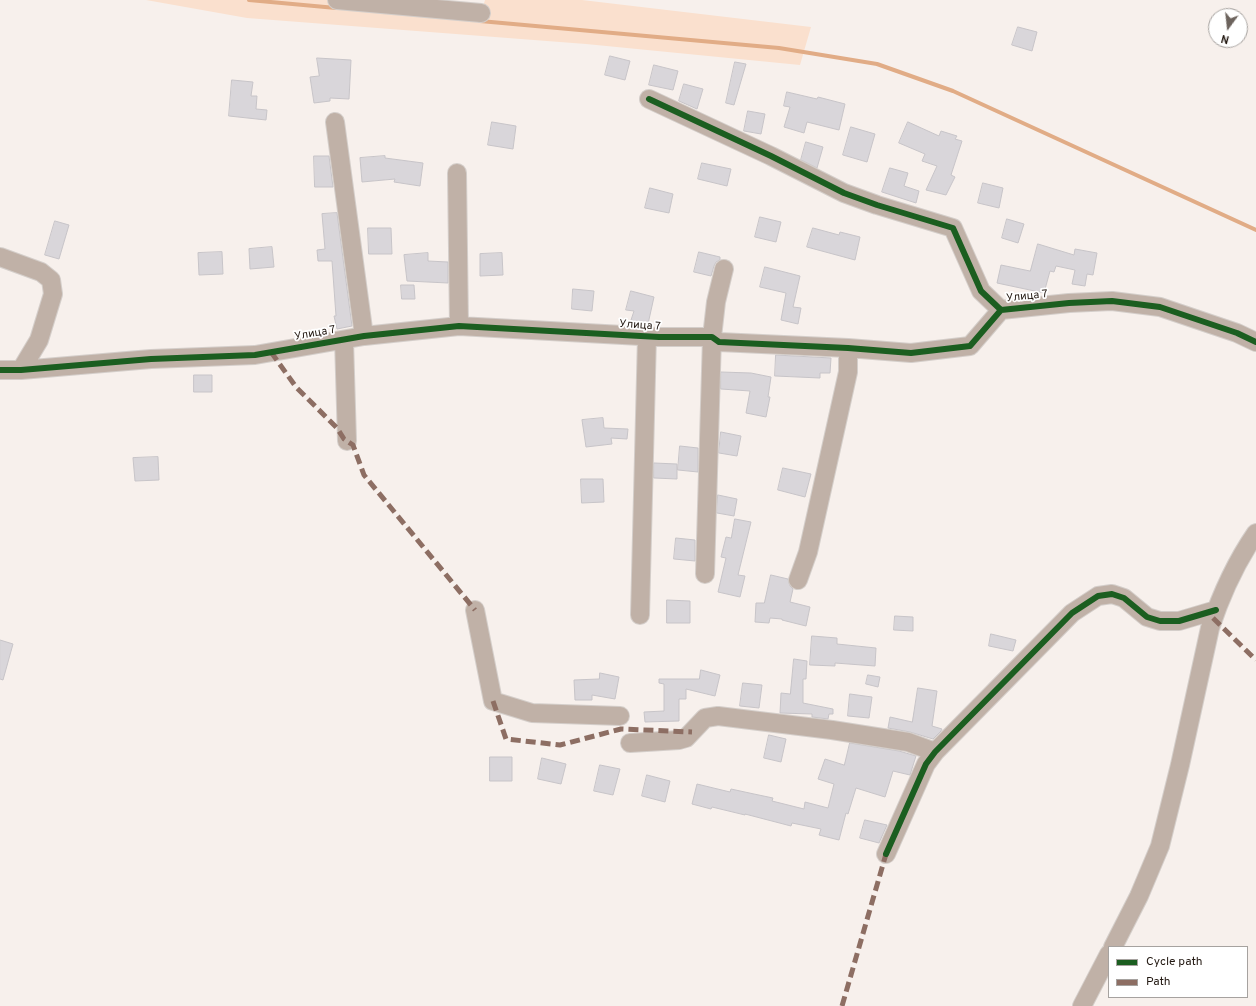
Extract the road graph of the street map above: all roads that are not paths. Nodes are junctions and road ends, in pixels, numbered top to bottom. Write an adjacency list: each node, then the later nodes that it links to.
1 (337, 0): 2 (street)
2 (481, 13)
3 (649, 99): 8 (street)
4 (335, 122): 10 (street)
5 (457, 173): 9 (street)
6 (0, 257): 17 (street)
7 (724, 269): 12 (street)
8 (1001, 310): 14 (street, Улица 7); 15 (street, Улица 7)
9 (459, 326): 10 (street, Улица 7); 11 (street, Улица 7)
10 (364, 336): 13 (street, Улица 7)
11 (647, 336): 12 (street, Улица 7); 24 (street)
12 (712, 337): 15 (street, Улица 7); 20 (street)
13 (344, 340): 17 (street, Улица 7); 18 (street)
14 (1256, 342)
15 (848, 348): 21 (street)
16 (0, 370): 17 (street, Улица 7)
17 (21, 370)
18 (347, 441)
19 (1256, 533): 23 (street)
20 (704, 574)
21 (798, 580)
22 (475, 610): 25 (street)
23 (1216, 610): 27 (street); 29 (street)
24 (640, 615)
25 (620, 716)
26 (630, 743): 27 (street)
27 (935, 752): 28 (street)
28 (886, 854)
29 (1114, 946)
30 (1108, 956): 31 (street)
31 (1082, 1006)

